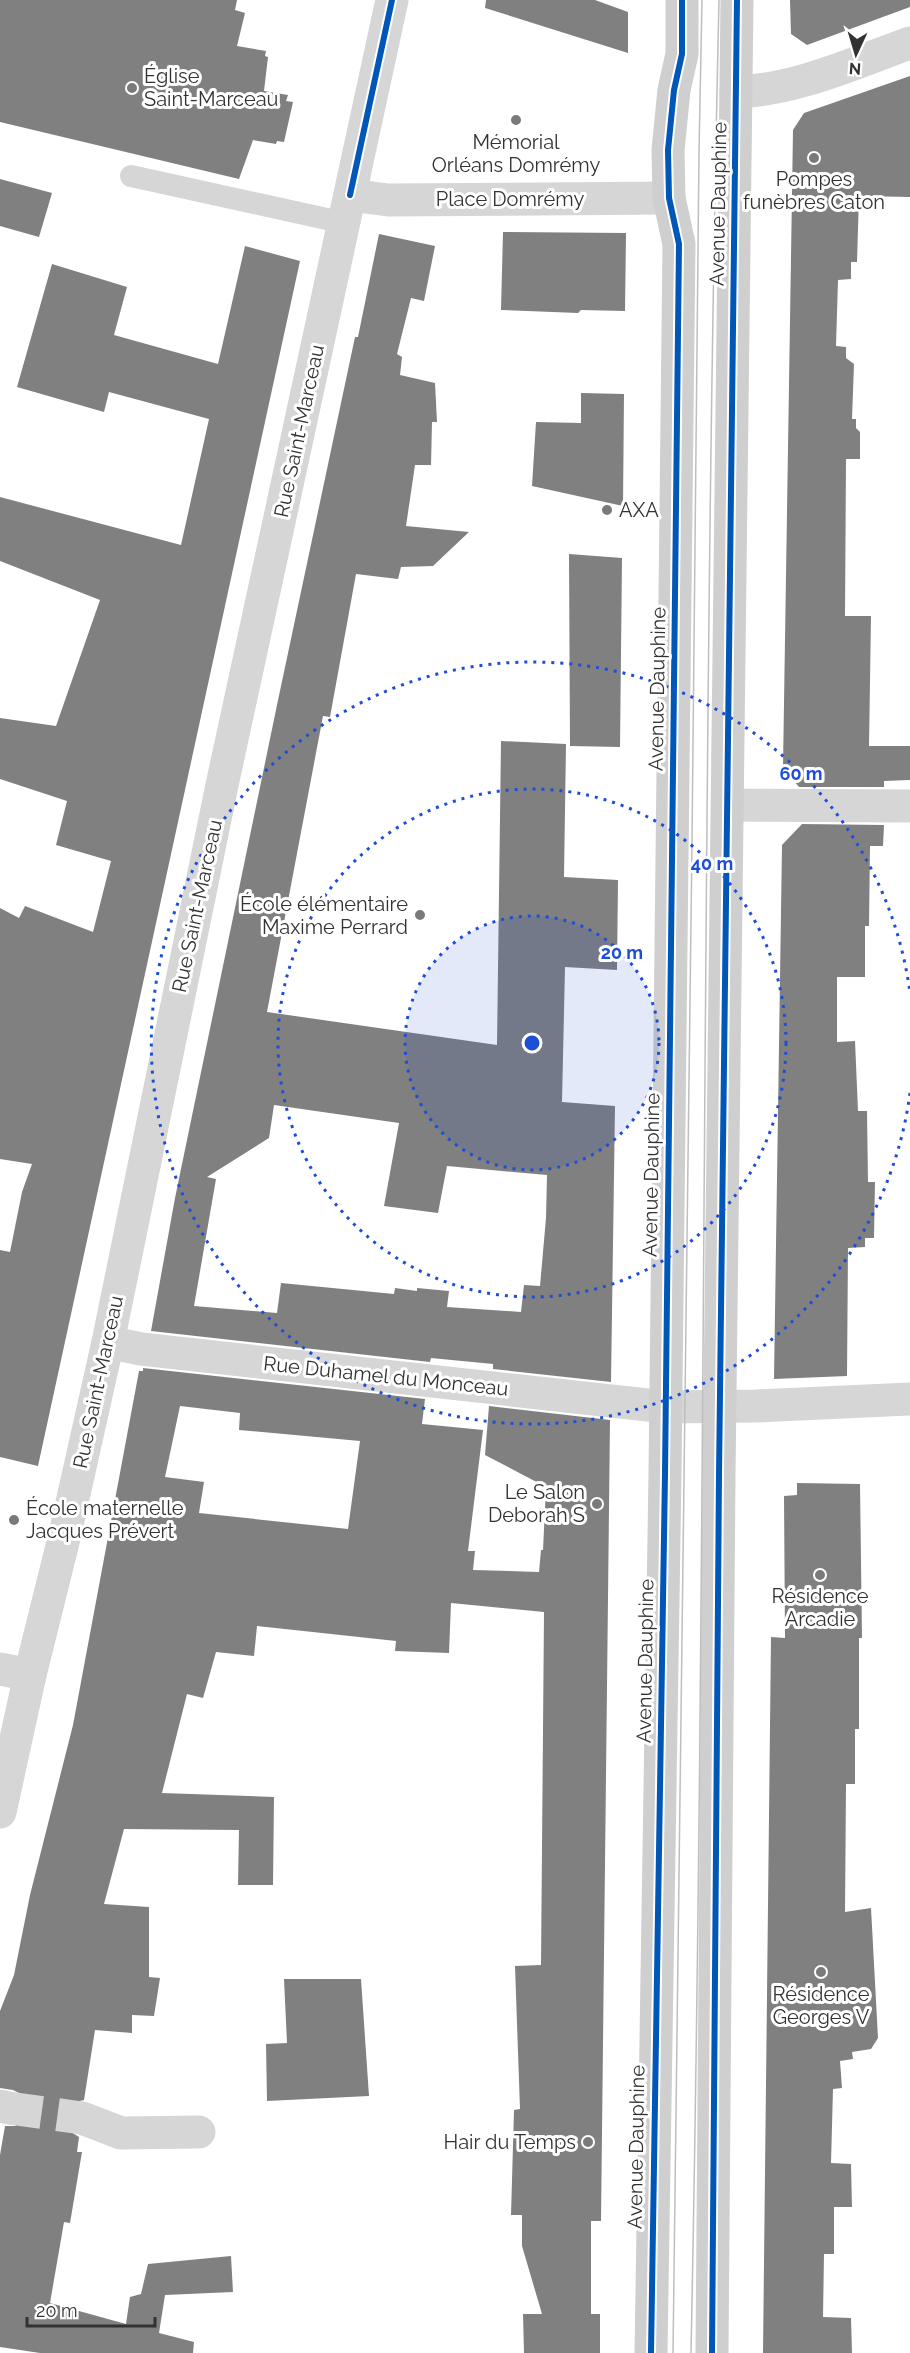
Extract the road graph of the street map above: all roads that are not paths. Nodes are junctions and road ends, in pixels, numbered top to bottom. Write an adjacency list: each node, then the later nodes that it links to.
1 (392, 0): 8 (street, Rue Saint-Marceau)
2 (682, 0): 7 (main road, Avenue Dauphine)
3 (736, 0): 5 (main road, Avenue Dauphine)
4 (910, 43): 5 (street)
5 (736, 92): 9 (main road, Avenue Dauphine)
6 (131, 176): 8 (lane)
7 (669, 198): 8 (street, Place Domrémy); 13 (main road, Avenue Dauphine)
8 (347, 209): 11 (street, Rue Saint-Marceau)
9 (728, 805): 10 (street); 14 (main road, Avenue Dauphine)
10 (910, 806)
11 (108, 1342): 13 (street, Rue Duhamel du Monceau); 15 (street, Rue Saint-Marceau)
12 (910, 1399): 14 (street)
13 (666, 1407): 14 (street); 19 (main road, Avenue Dauphine)
14 (720, 1407): 20 (main road, Avenue Dauphine)
15 (15, 1672): 16 (street, Rue Saint-Marceau)
16 (0, 1812)
17 (82, 2118): 18 (street)
18 (199, 2132)
19 (651, 2353)
20 (712, 2353)

